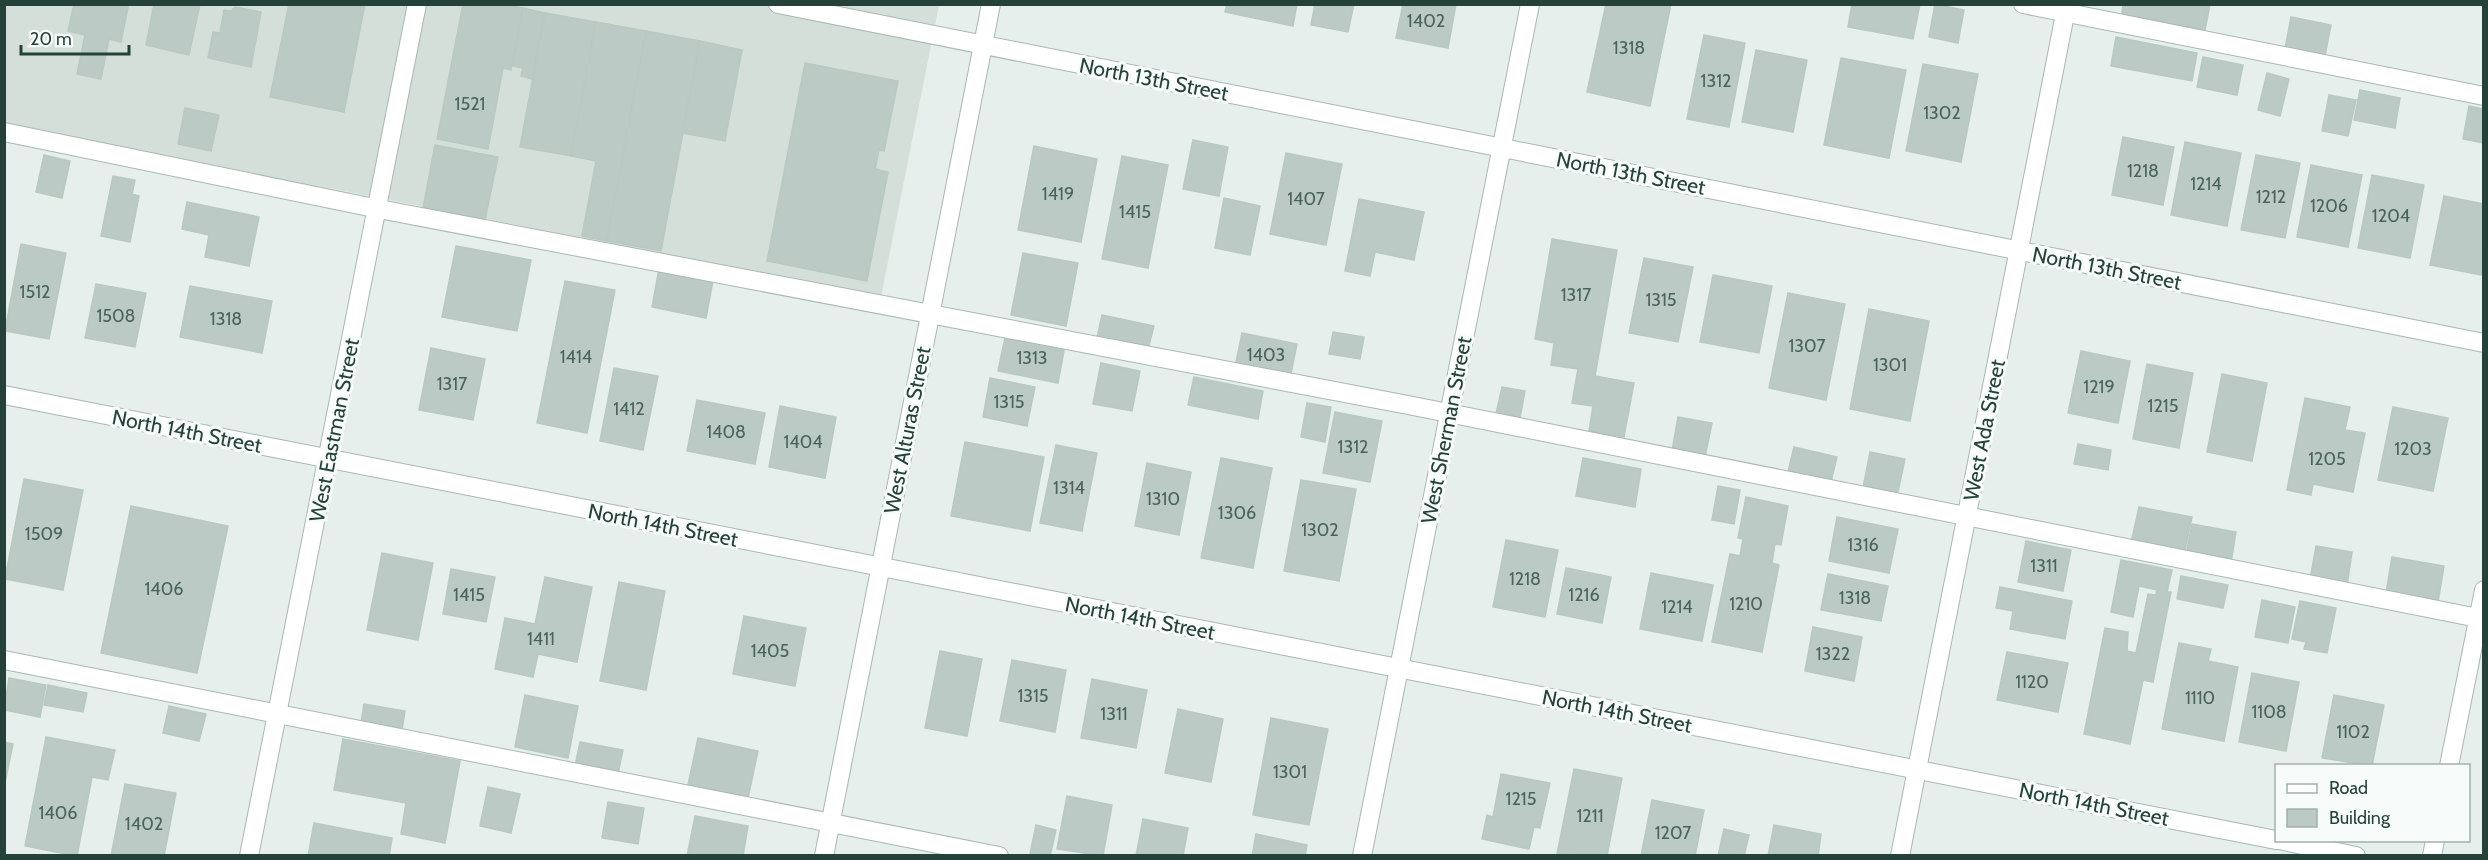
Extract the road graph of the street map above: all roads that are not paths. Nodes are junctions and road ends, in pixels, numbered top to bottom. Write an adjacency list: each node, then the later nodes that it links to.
1 (417, 4): 11 (street, West Eastman Street)
2 (778, 4): 7 (street, North 13th Street)
3 (991, 4): 7 (street, West Alturas Street)
4 (1530, 4): 10 (street, West Sherman Street)
5 (2022, 4): 6 (street)
6 (2066, 9): 8 (street); 12 (street, West Ada Street)
7 (983, 45): 10 (street, North 13th Street); 13 (street, West Alturas Street)
8 (2484, 96)
9 (4, 132): 11 (street)
10 (1502, 148): 12 (street, North 13th Street); 16 (street, West Sherman Street)
11 (379, 209): 13 (street); 17 (street, West Eastman Street)
12 (2019, 251): 14 (street, North 13th Street); 18 (street, West Ada Street)
13 (930, 315): 16 (street); 19 (street, West Alturas Street)
14 (2484, 343)
15 (4, 395): 17 (street, North 14th Street)
16 (1449, 413): 18 (street); 23 (street, West Sherman Street)
17 (328, 458): 19 (street, North 14th Street); 24 (street, West Eastman Street)
18 (1967, 518): 21 (street); 26 (street, West Ada Street)
19 (881, 567): 23 (street, North 14th Street); 27 (street, West Alturas Street)
20 (2484, 590): 21 (street)
21 (2478, 618): 25 (street)
22 (4, 660): 24 (street)
23 (1399, 669): 26 (street, North 14th Street); 33 (street, West Sherman Street)
24 (277, 714): 27 (street); 30 (street, West Eastman Street)
25 (2449, 764)
26 (1917, 770): 28 (street, North 14th Street); 34 (street, West Ada Street)
27 (830, 823): 31 (street, West Alturas Street); 32 (street)
28 (2275, 839)
29 (2288, 842): 35 (street, North 14th Street)
30 (249, 855)
31 (824, 855)
32 (999, 855)
33 (1362, 855)
34 (1900, 855)
35 (2356, 855)

